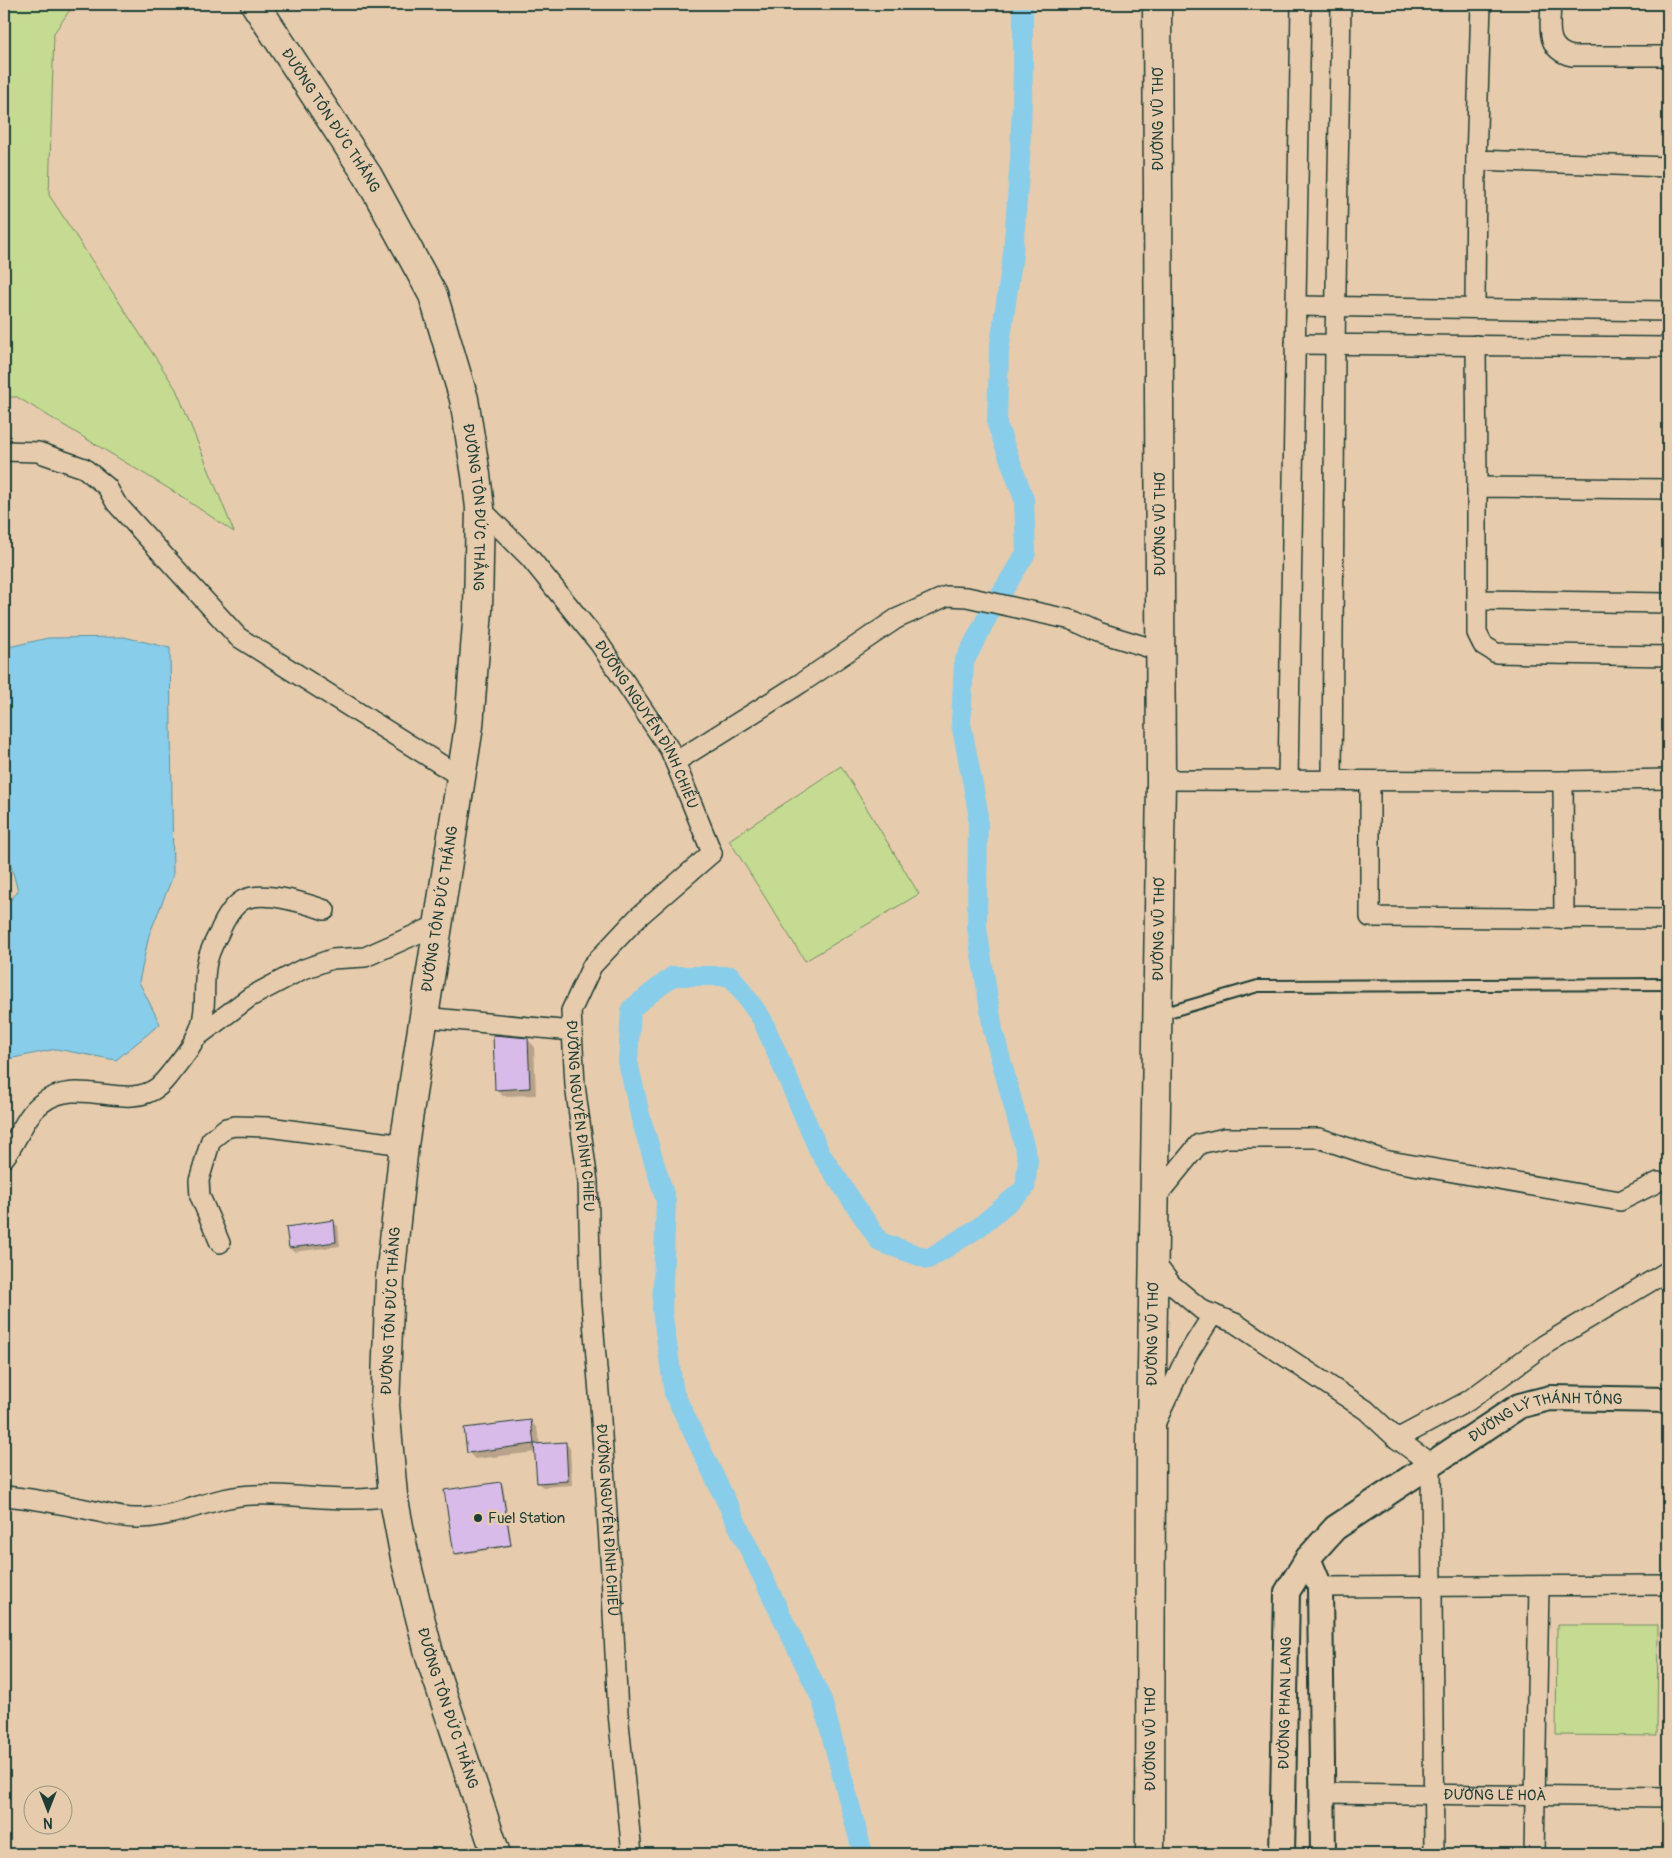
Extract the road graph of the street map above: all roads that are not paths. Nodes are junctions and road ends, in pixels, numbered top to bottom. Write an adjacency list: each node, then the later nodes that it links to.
1 (255, 4): 21 (main road, ĐƯỜNG TÔN ĐỨC THẮNG)
2 (1158, 4): 24 (main road, ĐƯỜNG VŨ THƠ)
3 (1301, 4): 10 (street)
4 (1341, 4): 11 (street)
5 (1481, 4): 8 (street)
6 (1550, 4): 7 (street)
7 (1668, 56)
8 (1476, 160): 9 (street); 12 (street)
9 (1668, 167)
10 (1296, 306): 11 (street); 14 (street)
11 (1336, 306): 12 (street); 15 (street)
12 (1475, 308): 13 (street)
13 (1668, 311)
14 (1295, 344): 15 (street); 30 (street)
15 (1335, 344): 16 (street); 31 (street)
16 (1476, 346): 17 (street); 19 (street)
17 (1668, 347)
18 (4, 451): 27 (street)
19 (1477, 487): 20 (street); 22 (street)
20 (1668, 489)
21 (480, 508): 26 (street, ĐƯỜNG NGUYỄN ĐÌNH CHIỂU); 27 (main road, ĐƯỜNG TÔN ĐỨC THẮNG)
22 (1477, 600): 23 (street); 25 (street)
23 (1668, 603)
24 (1160, 651): 26 (street); 29 (main road, ĐƯỜNG VŨ THƠ)
25 (1668, 656)
26 (675, 762): 41 (street, ĐƯỜNG NGUYỄN ĐÌNH CHIỂU)
27 (461, 777): 37 (main road, ĐƯỜNG TÔN ĐỨC THẮNG)
28 (1668, 779): 33 (street)
29 (1161, 780): 30 (street); 39 (main road, ĐƯỜNG VŨ THƠ)
30 (1288, 780): 31 (street)
31 (1332, 780): 32 (street)
32 (1370, 781): 33 (street); 35 (street)
33 (1563, 781): 35 (street)
34 (325, 910): 42 (street)
35 (1564, 919): 36 (street)
36 (1668, 919)
37 (437, 925): 40 (main road, ĐƯỜNG TÔN ĐỨC THẮNG); 42 (street)
38 (1668, 984): 39 (lane)
39 (1157, 1015): 46 (main road, ĐƯỜNG VŨ THƠ)
40 (423, 1017): 41 (street); 43 (main road, ĐƯỜNG TÔN ĐỨC THẮNG)
41 (572, 1031): 68 (street, ĐƯỜNG NGUYỄN ĐÌNH CHIỂU)
42 (197, 1036): 44 (street)
43 (404, 1145): 47 (street); 55 (main road, ĐƯỜNG TÔN ĐỨC THẮNG)
44 (4, 1158)
45 (1658, 1182): 46 (street)
46 (1155, 1198): 48 (main road, ĐƯỜNG VŨ THƠ)
47 (220, 1243)
48 (1154, 1262): 50 (street); 52 (main road, ĐƯỜNG VŨ THƠ)
49 (1668, 1271): 53 (street)
50 (1213, 1314): 52 (street); 53 (street)
51 (1668, 1400): 54 (street, ĐƯỜNG LÝ THÁNH TÔNG)
52 (1151, 1432): 69 (main road, ĐƯỜNG VŨ THƠ)
53 (1397, 1439): 54 (street)
54 (1432, 1464): 57 (street, ĐƯỜNG PHAN LANG); 59 (street)
55 (394, 1494): 56 (street); 67 (main road, ĐƯỜNG TÔN ĐỨC THẮNG)
56 (4, 1496)
57 (1308, 1558): 61 (street); 63 (street, ĐƯỜNG PHAN LANG)
58 (1668, 1585): 60 (street)
59 (1433, 1586): 60 (street); 61 (street); 64 (street)
60 (1539, 1586): 65 (street)
61 (1320, 1587): 62 (street)
62 (1323, 1793): 63 (street); 64 (street, ĐƯỜNG LÊ HOÀ); 71 (street)
63 (1284, 1794): 70 (street, ĐƯỜNG PHAN LANG)
64 (1434, 1794): 65 (street, ĐƯỜNG LÊ HOÀ); 72 (street)
65 (1535, 1796): 66 (street, ĐƯỜNG LÊ HOÀ); 73 (street)
66 (1668, 1797)
67 (496, 1854)
68 (632, 1854)
69 (1150, 1854)
70 (1282, 1854)
71 (1323, 1854)
72 (1434, 1854)
73 (1534, 1854)

